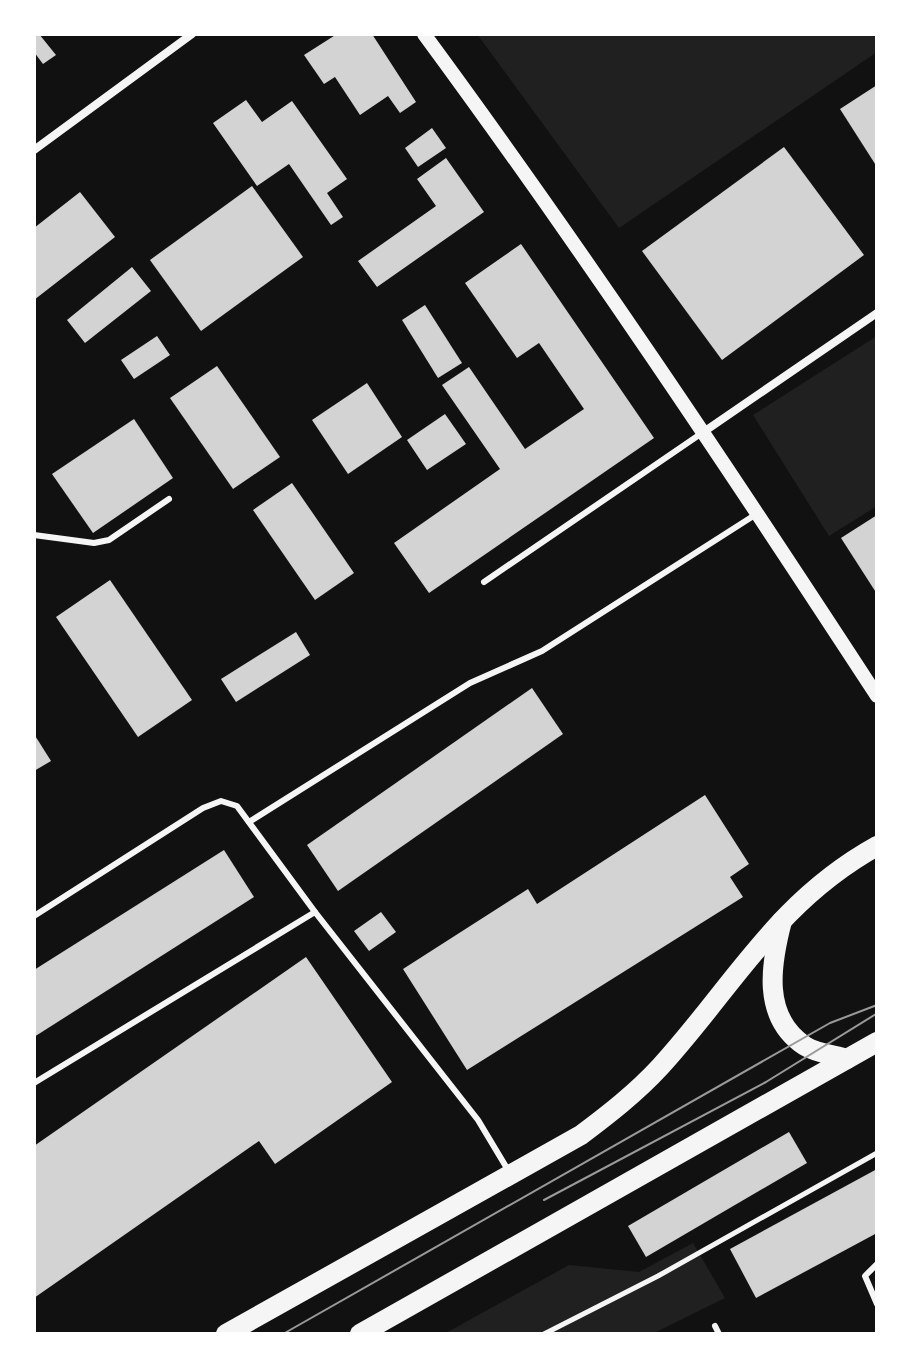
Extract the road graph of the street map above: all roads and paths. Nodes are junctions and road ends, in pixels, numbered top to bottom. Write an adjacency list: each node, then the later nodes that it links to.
1 (192, 34): 3 (street)
2 (424, 34): 5 (street)
3 (34, 150)
4 (877, 313): 5 (street)
5 (705, 431): 7 (street); 9 (lane)
6 (169, 499): 8 (lane)
7 (758, 513): 10 (street); 11 (lane)
8 (34, 535)
9 (484, 582)
10 (877, 696)
11 (249, 822): 13 (lane); 14 (lane)
12 (877, 846): 15 (main road)
13 (315, 912): 18 (lane); 20 (lane)
14 (34, 916)
15 (783, 917): 17 (main road); 20 (main road)
16 (877, 1042): 17 (main road)
17 (847, 1059): 25 (main road)
18 (34, 1083)
19 (877, 1153): 26 (path)
20 (511, 1176): 24 (main road)
21 (877, 1264): 22 (lane)
22 (877, 1304)
23 (715, 1326): 27 (lane)
24 (226, 1334)
25 (360, 1334)
26 (544, 1334)
27 (719, 1334)

